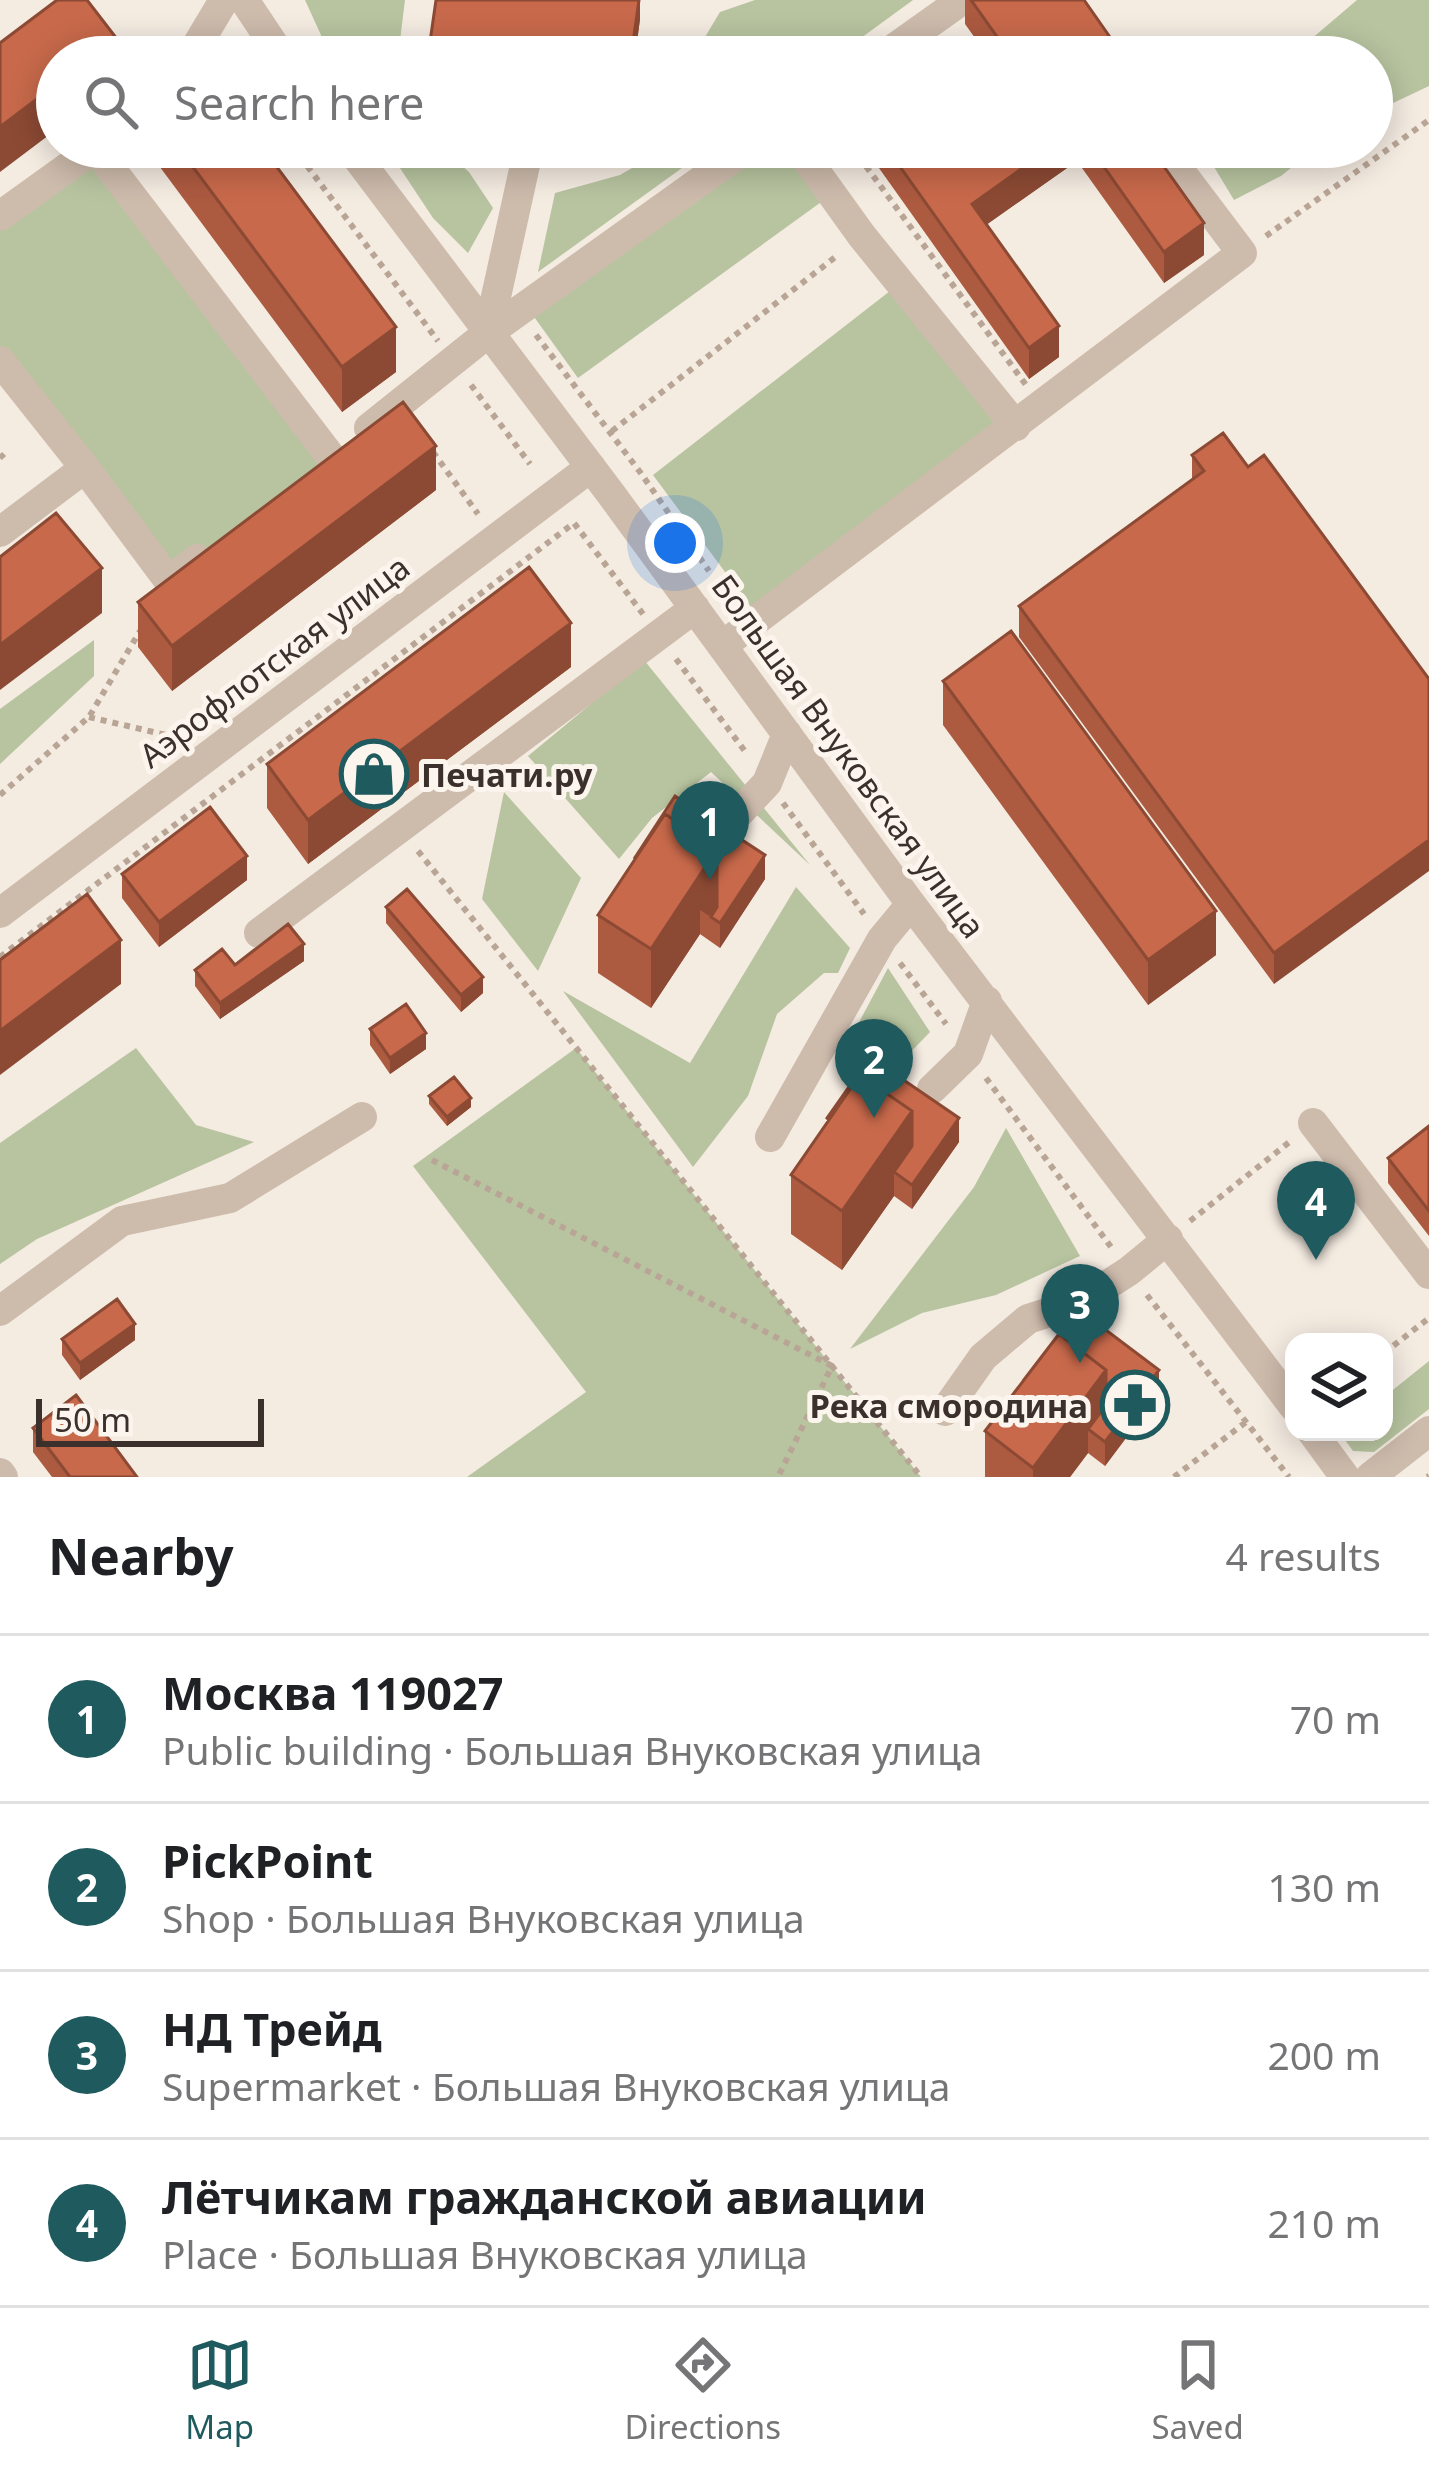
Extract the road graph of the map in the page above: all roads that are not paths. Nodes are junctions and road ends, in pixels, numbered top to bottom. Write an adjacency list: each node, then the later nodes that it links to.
1 (224, 0): 4 (street)
2 (244, 0): 5 (street)
3 (962, 0): 6 (street)
4 (203, 36)
5 (268, 36)
6 (911, 36)
7 (66, 168): 14 (street)
8 (110, 168): 15 (street)
9 (365, 168): 15 (street, Большая Внуковская улица)
10 (524, 168): 15 (street)
11 (719, 168): 15 (street)
12 (813, 168): 17 (street)
13 (1178, 168): 17 (street)
14 (0, 216)
15 (488, 333): 18 (street, Большая Внуковская улица)
16 (0, 362): 19 (street)
17 (1016, 426): 23 (street)
18 (591, 466): 22 (street, Большая Внуковская улица); 27 (street, Аэрофлотская улица)
19 (85, 468): 20 (street); 21 (street)
20 (0, 532)
21 (224, 538)
22 (694, 608): 23 (street, Большая Внуковская улица); 28 (street)
23 (722, 646): 24 (street, Большая Внуковская улица)
24 (787, 734): 25 (street); 26 (street, Большая Внуковская улица)
25 (723, 830)
26 (911, 904): 29 (street, Большая Внуковская улица); 33 (street)
27 (0, 913)
28 (259, 933)
29 (987, 1001): 30 (street); 34 (street, Большая Внуковская улица)
30 (932, 1089)
31 (362, 1117): 36 (street)
32 (1313, 1124): 35 (street)
33 (770, 1137)
34 (1168, 1239): 37 (street, Большая Внуковская улица); 38 (street)
35 (1429, 1274)
36 (0, 1311)
37 (1285, 1395)
38 (945, 1411)
39 (1429, 1432): 42 (street)
40 (1319, 1441): 41 (street)
41 (1345, 1477)
42 (1370, 1477)

